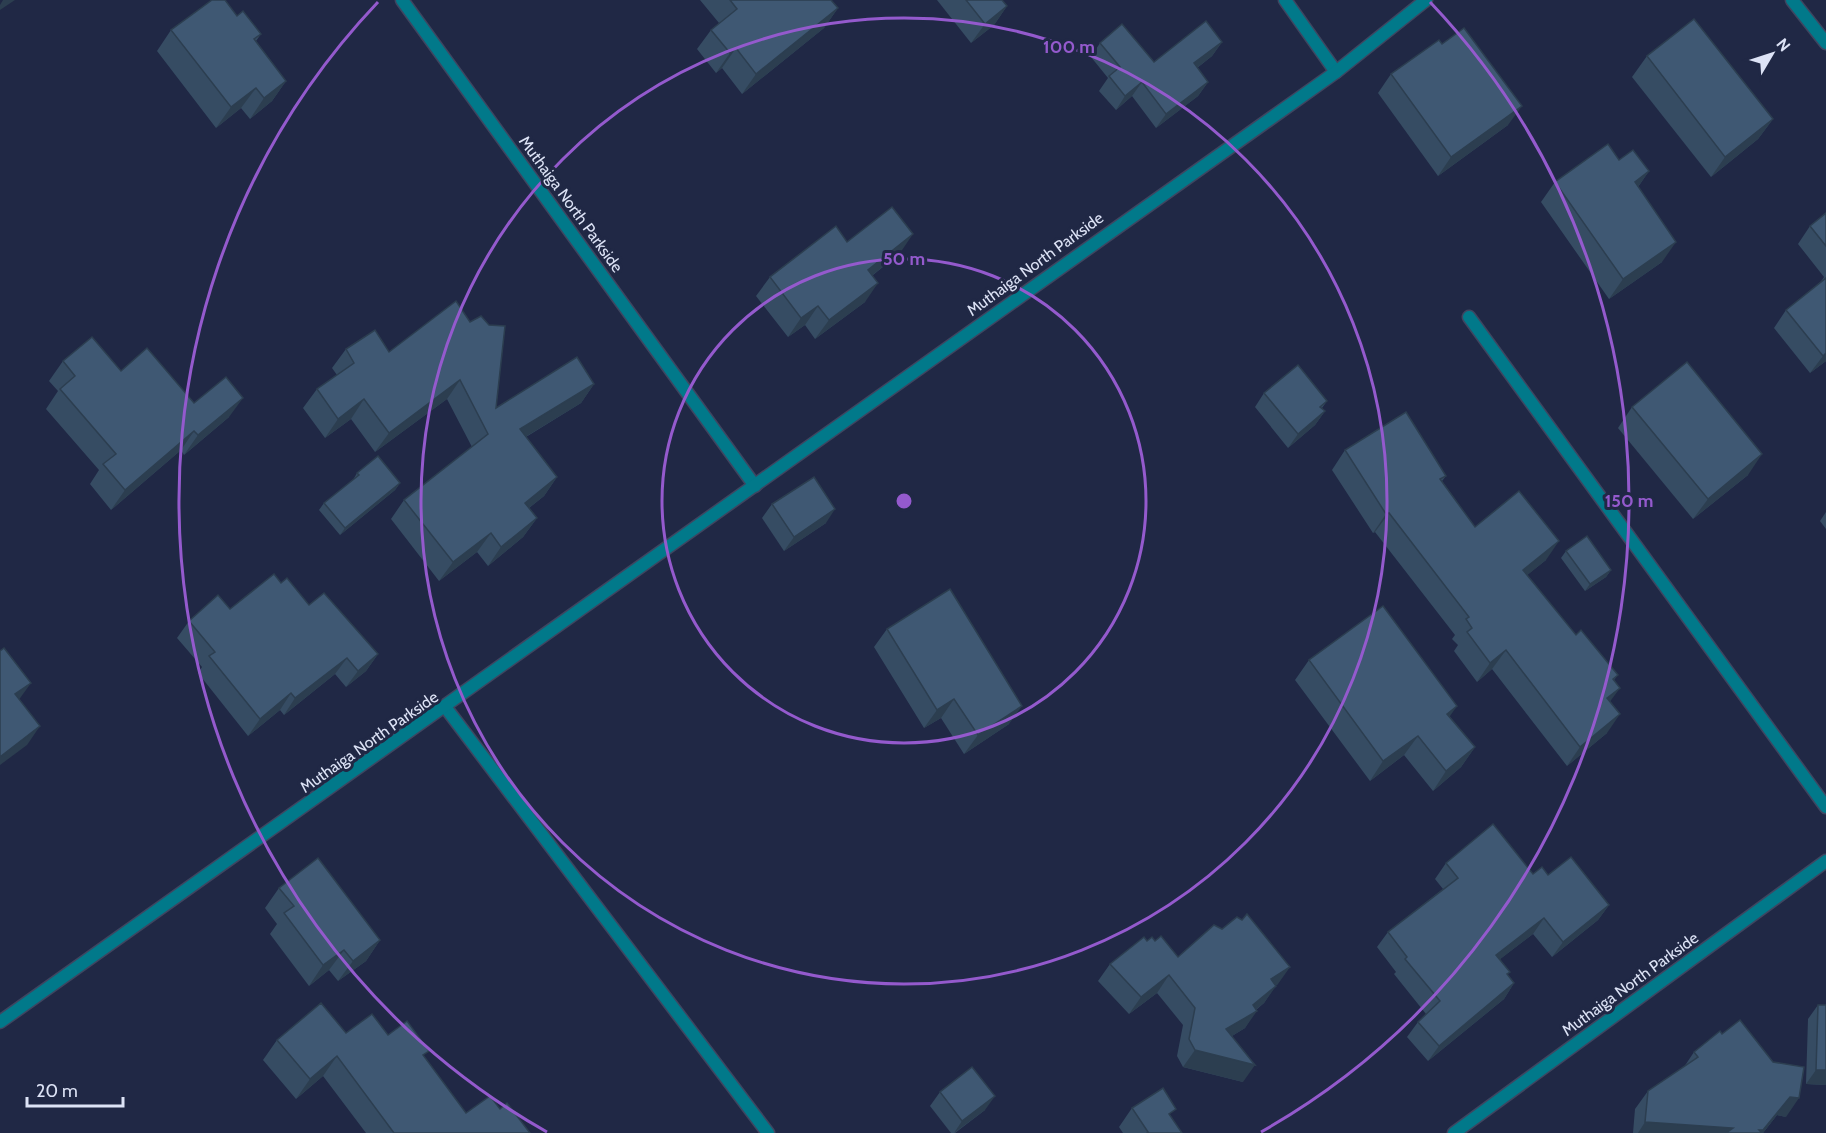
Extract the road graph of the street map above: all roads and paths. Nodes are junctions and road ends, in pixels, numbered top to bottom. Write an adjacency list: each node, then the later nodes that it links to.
1 (402, 0): 8 (street, Muthaiga North Parkside)
2 (1285, 0): 6 (street)
3 (1426, 0): 6 (street, Muthaiga North Parkside)
4 (1792, 0): 5 (street)
5 (1826, 44)
6 (1336, 72): 8 (street, Muthaiga North Parkside)
7 (1469, 317): 10 (street)
8 (755, 486): 9 (street, Muthaiga North Parkside)
9 (446, 708): 12 (street, Muthaiga North Parkside); 13 (street)
10 (1826, 807)
11 (1826, 861): 14 (street, Muthaiga North Parkside)
12 (0, 1022)
13 (768, 1133)
14 (1454, 1133)

